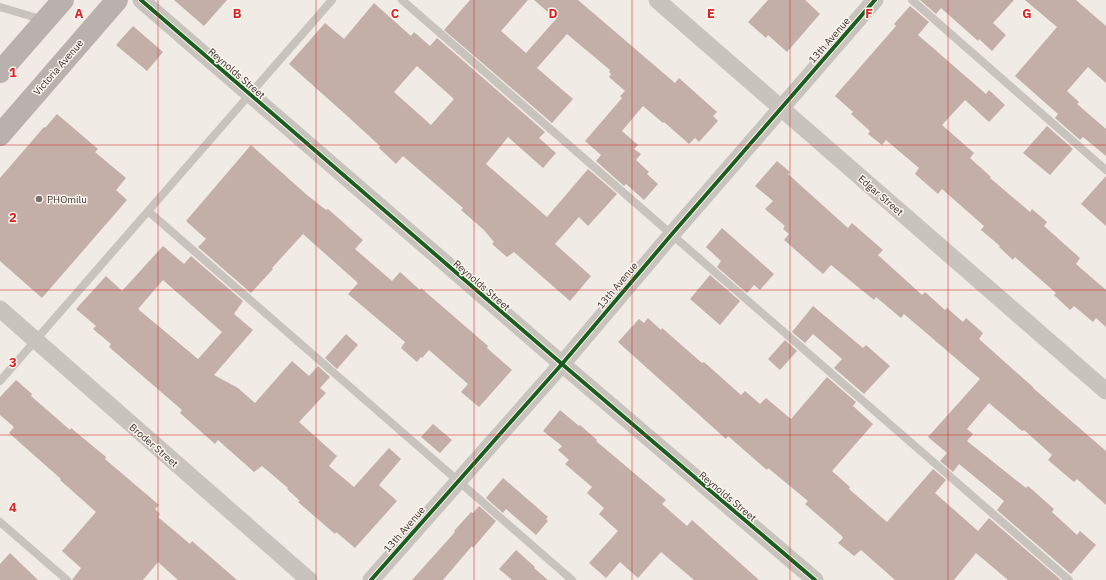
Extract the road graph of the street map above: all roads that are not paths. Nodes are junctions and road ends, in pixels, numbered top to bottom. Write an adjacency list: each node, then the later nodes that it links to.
1 (63, 0): 10 (main road)
2 (117, 0): 14 (main road, Victoria Avenue)
3 (141, 0): 12 (street, Reynolds Street)
4 (332, 0): 12 (lane)
5 (402, 0): 17 (lane)
6 (657, 0): 13 (street, Edgar Street)
7 (875, 0): 13 (street, 13th Avenue)
8 (912, 0): 15 (lane)
9 (0, 7): 10 (lane)
10 (45, 20): 11 (main road)
11 (0, 72)
12 (250, 94): 16 (lane); 20 (street, Reynolds Street)
13 (781, 108): 17 (street, 13th Avenue); 22 (street, Edgar Street)
14 (0, 135)
15 (1106, 170)
16 (148, 211): 19 (lane); 23 (lane)
17 (672, 234): 20 (street, 13th Avenue); 30 (lane)
18 (0, 309): 19 (street, Broder Street)
19 (36, 340): 21 (lane); 26 (street, Broder Street)
20 (562, 364): 23 (street, 13th Avenue); 29 (street, Reynolds Street)
21 (0, 381)
22 (1106, 391)
23 (458, 480): 27 (street, 13th Avenue); 28 (lane)
24 (0, 522): 25 (lane)
25 (67, 580)
26 (309, 580)
27 (371, 580)
28 (572, 580)
29 (815, 580)
30 (1069, 580)

